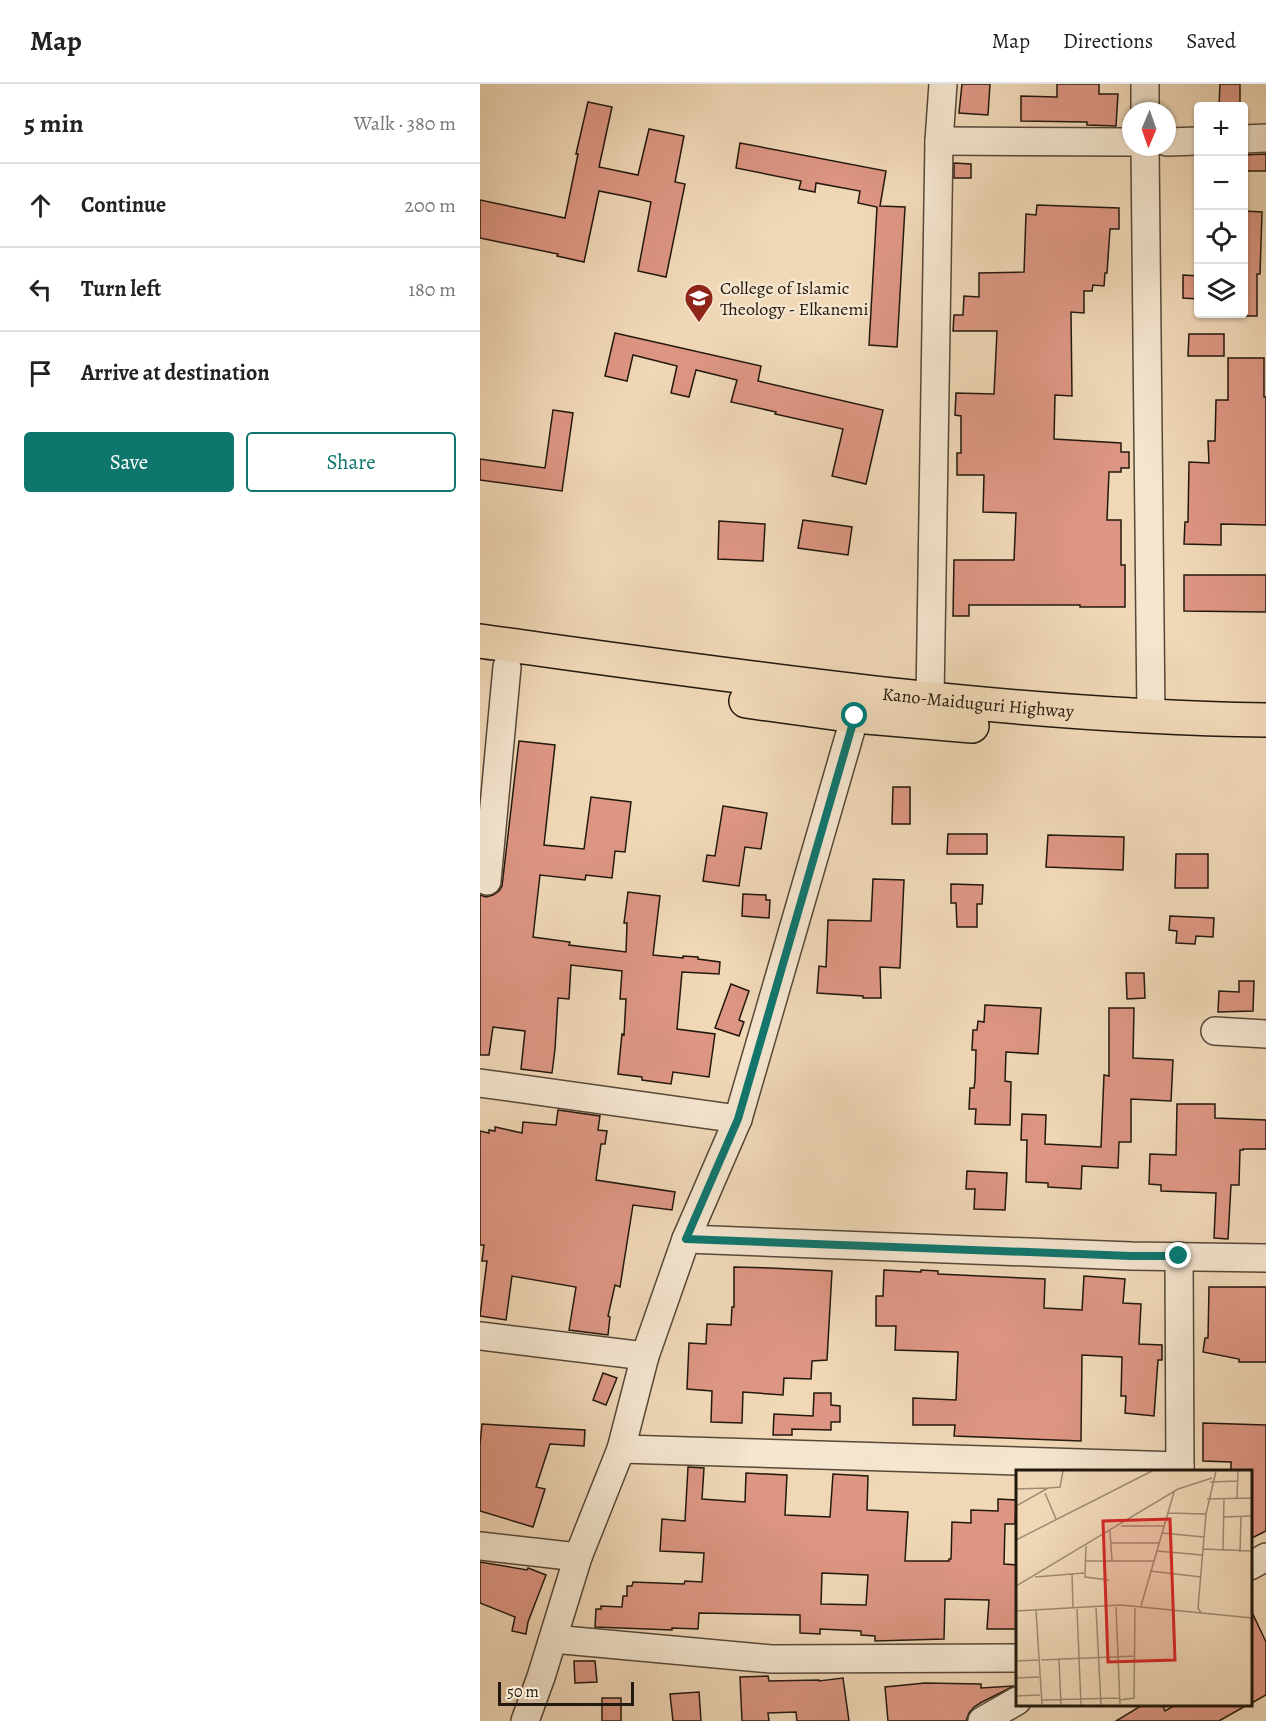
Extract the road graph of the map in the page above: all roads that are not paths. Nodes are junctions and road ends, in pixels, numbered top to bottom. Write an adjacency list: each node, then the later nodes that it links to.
1 (943, 84): 6 (street)
2 (1145, 84): 3 (street)
3 (1145, 102)
4 (1266, 138): 5 (street)
5 (1248, 139)
6 (939, 141): 8 (street); 13 (street)
7 (1194, 141): 9 (street)
8 (1122, 142)
9 (1176, 142)
10 (1145, 156): 15 (street)
11 (480, 641): 13 (highway, Kano-Maiduguri Highway)
12 (494, 665): 14 (highway, Kano-Maiduguri Highway); 18 (street)
13 (930, 699): 15 (highway, Kano-Maiduguri Highway)
14 (855, 716): 17 (highway, Kano-Maiduguri Highway); 22 (street)
15 (1151, 717): 16 (highway, Kano-Maiduguri Highway)
16 (1266, 720)
17 (1266, 740)
18 (487, 881)
19 (1215, 1031): 20 (street)
20 (1266, 1034)
21 (480, 1083): 22 (street)
22 (738, 1119): 23 (street)
23 (686, 1239): 24 (street); 27 (street)
24 (1179, 1256): 25 (street); 29 (street)
25 (1266, 1258)
26 (480, 1336): 27 (street)
27 (645, 1356): 28 (street)
28 (621, 1449): 29 (street); 31 (street)
29 (1180, 1469)
30 (480, 1546): 31 (street)
31 (579, 1557): 34 (street)
32 (1266, 1557): 33 (street)
33 (1251, 1565)
34 (553, 1639): 35 (street); 37 (street)
35 (1016, 1658)
36 (1016, 1702): 38 (street)
37 (525, 1721)
38 (982, 1721)

